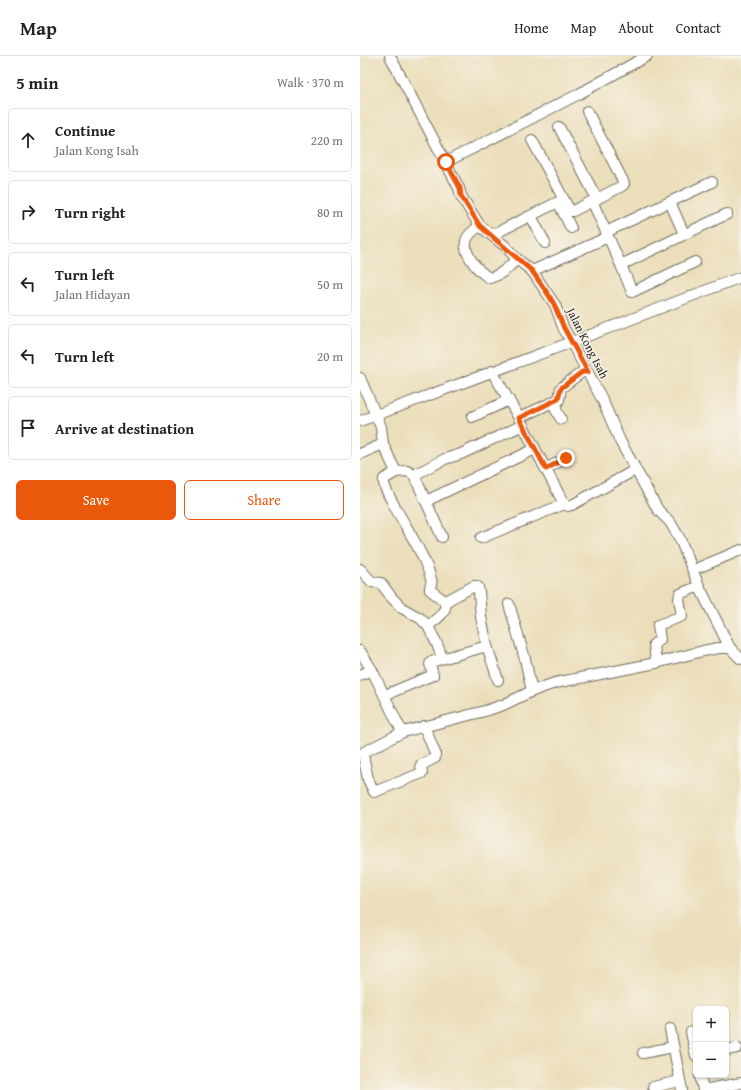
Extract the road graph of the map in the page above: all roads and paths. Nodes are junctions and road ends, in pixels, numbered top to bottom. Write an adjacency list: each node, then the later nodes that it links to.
1 (390, 56): 6 (street, Jalan Kong Isah)
2 (647, 56): 6 (street)
3 (586, 111): 8 (street)
4 (559, 127): 8 (street)
5 (532, 140): 8 (street)
6 (446, 162): 12 (street, Jalan Kong Isah)
7 (712, 182): 9 (street)
8 (595, 200): 14 (street)
9 (670, 202): 14 (street); 15 (street)
10 (727, 214): 15 (street)
11 (531, 216): 13 (street); 16 (street); 17 (street)
12 (480, 226): 16 (street, Jalan Kong Isah); 18 (street)
13 (571, 228)
14 (607, 234): 20 (street); 21 (street)
15 (684, 234): 20 (street)
16 (492, 235): 18 (street, Jalan Kong Isah)
17 (545, 243)
18 (517, 259): 21 (street, Jalan Kong Isah)
19 (695, 262): 20 (street)
20 (621, 265)
21 (532, 271): 23 (street, Jalan Kong Isah)
22 (741, 277): 23 (street)
23 (572, 342): 24 (street); 25 (street, Jalan Kong Isah)
24 (492, 371): 28 (street); 29 (street)
25 (588, 372): 27 (street); 39 (street, Jalan Kong Isah)
26 (360, 378): 29 (street)
27 (558, 399): 31 (street); 33 (street)
28 (509, 400): 30 (street); 33 (street)
29 (376, 415): 32 (street); 34 (street)
30 (472, 416)
31 (560, 419)
32 (360, 421)
33 (521, 422): 35 (street); 41 (street)
34 (383, 444): 36 (street); 40 (street)
35 (535, 449): 38 (street); 42 (street)
36 (360, 454)
37 (566, 458): 38 (street)
38 (546, 469): 43 (street)
39 (635, 470): 43 (street); 49 (street, Jalan Kong Isah)
40 (396, 472): 41 (street); 50 (street)
41 (414, 475): 42 (street)
42 (426, 501): 44 (street)
43 (564, 504): 45 (street)
44 (442, 537)
45 (481, 538)
46 (741, 550): 47 (street)
47 (700, 567)
48 (360, 569): 52 (street)
49 (700, 586): 54 (street, Jalan Kong Isah); 58 (street)
50 (446, 602): 52 (street); 53 (street)
51 (509, 604): 62 (street)
52 (428, 626): 56 (street)
53 (487, 646): 56 (street); 61 (street)
54 (730, 648): 57 (street, Jalan Kong Isah); 58 (street)
55 (360, 651): 59 (street)
56 (442, 658): 63 (street)
57 (741, 659)
58 (656, 663): 62 (street)
59 (372, 670): 60 (street); 63 (street)
60 (360, 675)
61 (498, 680)
62 (532, 691): 64 (street)
63 (385, 695): 65 (street)
64 (424, 726): 65 (street); 65 (street)
65 (403, 732)
66 (670, 1029): 69 (street)
67 (691, 1032): 68 (street)
68 (693, 1042)
69 (673, 1047): 72 (street); 75 (street)
70 (737, 1048): 71 (street)
71 (729, 1049)
72 (644, 1053)
73 (701, 1078): 77 (street)
74 (741, 1082): 77 (street)
75 (681, 1086): 76 (street)
76 (653, 1087)
77 (703, 1090)

